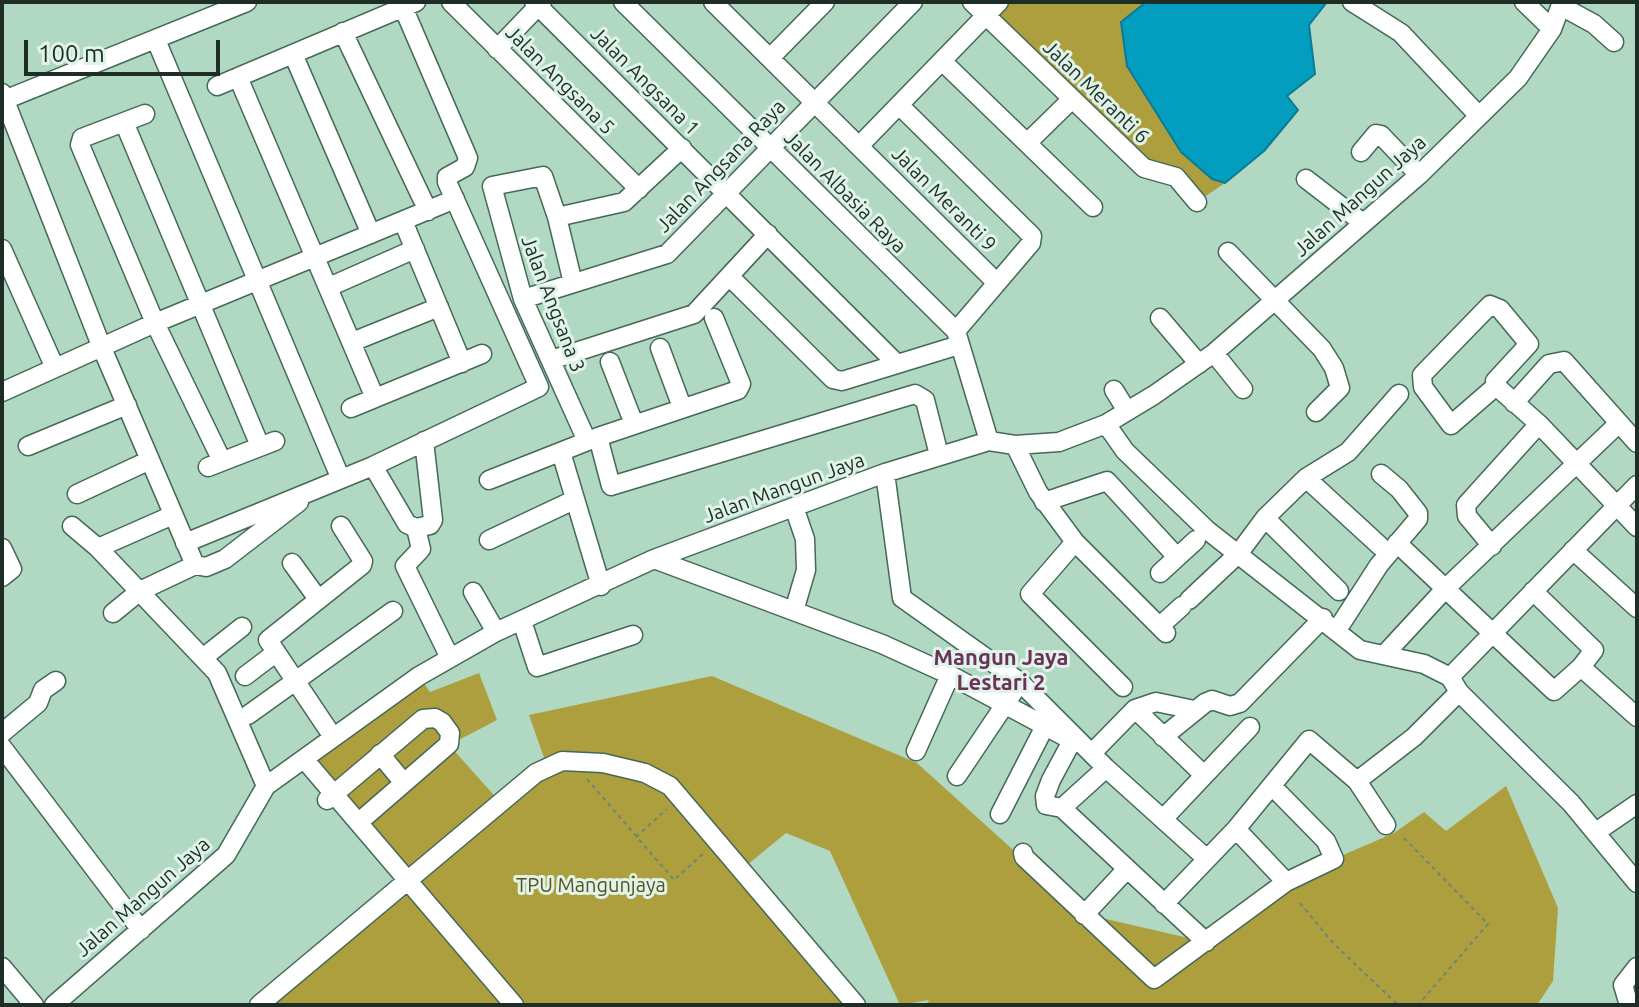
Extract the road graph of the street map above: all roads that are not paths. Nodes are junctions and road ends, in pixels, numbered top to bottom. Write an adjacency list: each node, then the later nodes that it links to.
1 (201, 2): 15 (street)
2 (247, 2): 15 (street)
3 (451, 2): 20 (street, Jalan Angsana 5)
4 (623, 2): 35 (street, Jalan Albasia Raya)
5 (713, 2): 22 (street, Jalan Meranti 9)
6 (798, 2): 14 (street)
7 (913, 2): 28 (street, Jalan Angsana Raya)
8 (1352, 2): 31 (street)
9 (1524, 2): 16 (street)
10 (538, 3): 20 (street); 36 (street, Jalan Angsana 1)
11 (1561, 4): 16 (street, Jalan Mangun Jaya); 19 (street)
12 (409, 5): 17 (street); 42 (street)
13 (986, 6): 23 (street); 27 (street, Jalan Meranti 6)
14 (818, 9): 22 (street)
15 (199, 21): 18 (street)
16 (1552, 29): 31 (street, Jalan Mangun Jaya)
17 (343, 32): 21 (street); 45 (street)
18 (156, 40): 26 (street); 56 (street)
19 (1614, 42)
20 (497, 49): 40 (street, Jalan Angsana 5)
21 (293, 54): 24 (street); 49 (street)
22 (770, 58): 28 (street, Jalan Meranti 9)
23 (942, 61): 29 (street); 33 (street)
24 (238, 77): 25 (street); 54 (street)
25 (217, 86)
26 (3, 98): 69 (street)
27 (1071, 100): 33 (street); 43 (street, Jalan Meranti 6)
28 (814, 102): 34 (street, Jalan Meranti 9); 35 (street, Jalan Angsana Raya)
29 (899, 105): 34 (street); 58 (street)
30 (145, 114): 32 (street)
31 (1479, 116): 38 (street, Jalan Mangun Jaya)
32 (124, 122): 62 (street); 66 (street)
33 (1027, 143): 44 (street)
34 (859, 146): 58 (street, Jalan Meranti 9)
35 (768, 147): 41 (street, Jalan Angsana Raya); 67 (street, Jalan Albasia Raya)
36 (682, 148): 40 (street); 41 (street, Jalan Angsana 1)
37 (1361, 152): 38 (street)
38 (1419, 175): 48 (street, Jalan Mangun Jaya)
39 (1306, 179): 48 (street)
40 (639, 189): 46 (street)
41 (726, 191): 50 (street, Jalan Angsana 1); 57 (street, Jalan Angsana Raya)
42 (455, 199): 45 (street); 95 (street)
43 (1197, 202)
44 (1093, 207)
45 (428, 211): 47 (street)
46 (557, 217): 57 (street); 60 (street, Jalan Angsana 3)
47 (403, 221): 49 (street); 52 (street)
48 (1363, 223): 61 (street, Jalan Mangun Jaya)
49 (371, 234): 54 (street)
50 (768, 234): 55 (street); 76 (street, Jalan Angsana 1)
51 (2, 249): 77 (street)
52 (415, 249): 59 (street); 63 (street)
53 (1228, 252): 61 (street)
54 (316, 257): 56 (street); 59 (street)
55 (729, 276): 73 (street); 76 (street)
56 (260, 280): 62 (street); 107 (street)
57 (573, 283): 60 (street, Jalan Angsana Raya)
58 (997, 283): 67 (street, Jalan Meranti 9)
59 (329, 287): 68 (street)
60 (523, 299): 73 (street, Jalan Angsana 3)
61 (1274, 301): 72 (street, Jalan Mangun Jaya); 89 (street)
62 (203, 304): 66 (street); 66 (street)
63 (439, 307): 68 (street); 75 (street)
64 (714, 318): 86 (street)
65 (1160, 318): 72 (street)
66 (155, 323): 69 (street)
67 (957, 338): 76 (street); 96 (street, Jalan Albasia Raya)
68 (352, 342): 83 (street)
69 (102, 348): 77 (street); 85 (street)
70 (660, 348): 86 (street)
71 (482, 354): 75 (street)
72 (1206, 359): 80 (street); 88 (street, Jalan Mangun Jaya)
73 (551, 360): 94 (street, Jalan Angsana 3)
74 (610, 362): 91 (street)
75 (462, 363): 83 (street)
76 (896, 363)
77 (55, 368): 79 (street)
78 (1496, 386): 78 (street); 84 (street)
79 (4, 387)
80 (1243, 389)
81 (1114, 390): 88 (street)
82 (1399, 394): 108 (street)
83 (375, 398): 87 (street)
84 (1514, 403): 90 (street); 93 (street)
85 (127, 405): 99 (street); 102 (street)
86 (682, 407): 91 (street)
87 (351, 408)
88 (1127, 411): 92 (street, Jalan Mangun Jaya)
89 (1316, 412)
90 (1619, 423): 97 (street); 103 (street)
91 (634, 424): 94 (street)
92 (1106, 424): 98 (street, Jalan Mangun Jaya); 132 (street)
93 (1539, 424): 103 (street); 128 (street)
94 (592, 439): 100 (street); 101 (street, Jalan Angsana 3)
95 (424, 441): 104 (street); 122 (street)
96 (989, 441): 98 (street, Jalan Mangun Jaya); 101 (street, Jalan Mangun Jaya)
97 (1637, 443)
98 (1015, 445): 114 (street)
99 (28, 446)
100 (561, 452): 109 (street); 113 (street)
101 (939, 455): 105 (street, Jalan Mangun Jaya)
102 (150, 460): 112 (street); 117 (street)
103 (1579, 464): 115 (street); 128 (street)
104 (373, 466): 107 (street); 122 (street)
105 (885, 473): 116 (street, Jalan Mangun Jaya); 165 (street)
106 (1381, 474): 127 (street)
107 (340, 477): 111 (street)
108 (1306, 478): 118 (street); 127 (street)
109 (489, 480)
110 (1637, 485): 115 (street)
111 (320, 486): 126 (street); 136 (street)
112 (77, 494)
113 (574, 500): 123 (street); 139 (street)
114 (1044, 502): 125 (street); 133 (street)
115 (1617, 505): 121 (street); 131 (street)
116 (794, 507): 134 (street, Jalan Mangun Jaya); 148 (street)
117 (173, 515): 126 (street); 130 (street)
118 (1265, 518): 132 (street); 142 (street)
119 (72, 526): 130 (street)
120 (341, 526): 145 (street)
121 (1637, 527)
122 (416, 528): 159 (street)
123 (489, 540)
124 (1196, 540): 133 (street)
125 (1075, 542): 132 (street); 167 (street)
126 (185, 543): 136 (street)
127 (1388, 544): 140 (street); 151 (street)
128 (1492, 546): 140 (street)
129 (2, 548): 138 (street)
130 (98, 548): 141 (street)
131 (1573, 550): 143 (street); 146 (street)
132 (1239, 553): 151 (street)
133 (1177, 557): 137 (street)
134 (654, 559): 139 (street, Jalan Mangun Jaya); 148 (street)
135 (292, 563): 145 (street)
136 (195, 565): 141 (street)
137 (1160, 573)
138 (2, 577)
139 (601, 586): 150 (street, Jalan Mangun Jaya)
140 (1446, 588): 154 (street); 157 (street)
141 (140, 591): 149 (street); 158 (street)
142 (1339, 591)
143 (1533, 591): 154 (street); 160 (street)
144 (473, 592): 153 (street)
145 (318, 599): 156 (street)
146 (1637, 608)
147 (393, 611): 164 (street)
148 (794, 611): 161 (street)
149 (113, 613)
150 (522, 621): 153 (street, Jalan Mangun Jaya); 155 (street)
151 (1330, 624): 157 (street); 170 (street)
152 (242, 627): 158 (street)
153 (496, 632): 159 (street, Jalan Mangun Jaya)
154 (1492, 633): 160 (street); 166 (street)
155 (633, 635)
156 (274, 654): 162 (street); 164 (street)
157 (1384, 655): 166 (street)
158 (204, 657): 188 (street)
159 (450, 658): 176 (street, Jalan Mangun Jaya)
160 (1581, 667): 172 (street)
161 (950, 675): 168 (street); 180 (street)
162 (245, 676)
163 (56, 681): 175 (street)
164 (295, 682): 171 (street); 176 (street)
165 (1020, 682): 168 (street); 178 (street)
166 (1455, 684): 186 (street); 198 (street)
167 (1123, 687)
168 (1003, 706): 174 (street); 185 (street)
169 (1135, 709): 170 (street); 177 (street); 178 (street)
170 (1194, 710): 177 (street)
171 (248, 715)
172 (1637, 717)
173 (1250, 727): 184 (street)
174 (1044, 728): 178 (street); 193 (street)
175 (2, 733)
176 (333, 737): 182 (street, Jalan Mangun Jaya)
177 (1163, 737): 184 (street)
178 (1082, 746): 183 (street); 192 (street)
179 (2, 747): 207 (street)
180 (916, 751)
181 (380, 754): 187 (street); 187 (street); 190 (street)
182 (301, 762): 188 (street, Jalan Mangun Jaya); 190 (street)
183 (1106, 768): 192 (street); 194 (street)
184 (1204, 775): 194 (street)
185 (957, 776)
186 (1357, 781): 189 (street); 196 (street)
187 (404, 783): 195 (street)
188 (266, 786): 207 (street, Jalan Mangun Jaya)
189 (1273, 787): 197 (street); 202 (street)
190 (330, 796): 195 (street); 204 (street)
191 (1637, 804): 198 (street)
192 (1062, 808): 201 (street)
193 (1000, 814)
194 (1164, 818): 200 (street)
195 (359, 822): 204 (street)
196 (1386, 825)
197 (1236, 829): 200 (street); 202 (street)
198 (1596, 832): 203 (street)
199 (1023, 853): 206 (street)
200 (1207, 859): 205 (street)
201 (1126, 870): 205 (street); 206 (street)
202 (1286, 882): 208 (street)
203 (1637, 883)
204 (405, 885): 213 (street); 214 (street); 215 (street); 216 (street)
205 (1164, 904): 208 (street)
206 (1084, 915): 208 (street)
207 (141, 930): 212 (street, Jalan Mangun Jaya)
208 (1206, 942)
209 (2, 967): 211 (street)
210 (1637, 967): 217 (street)
211 (34, 1005)
212 (54, 1005)
213 (259, 1005)
214 (500, 1005)
215 (514, 1005)
216 (856, 1005)
217 (1629, 1005)

